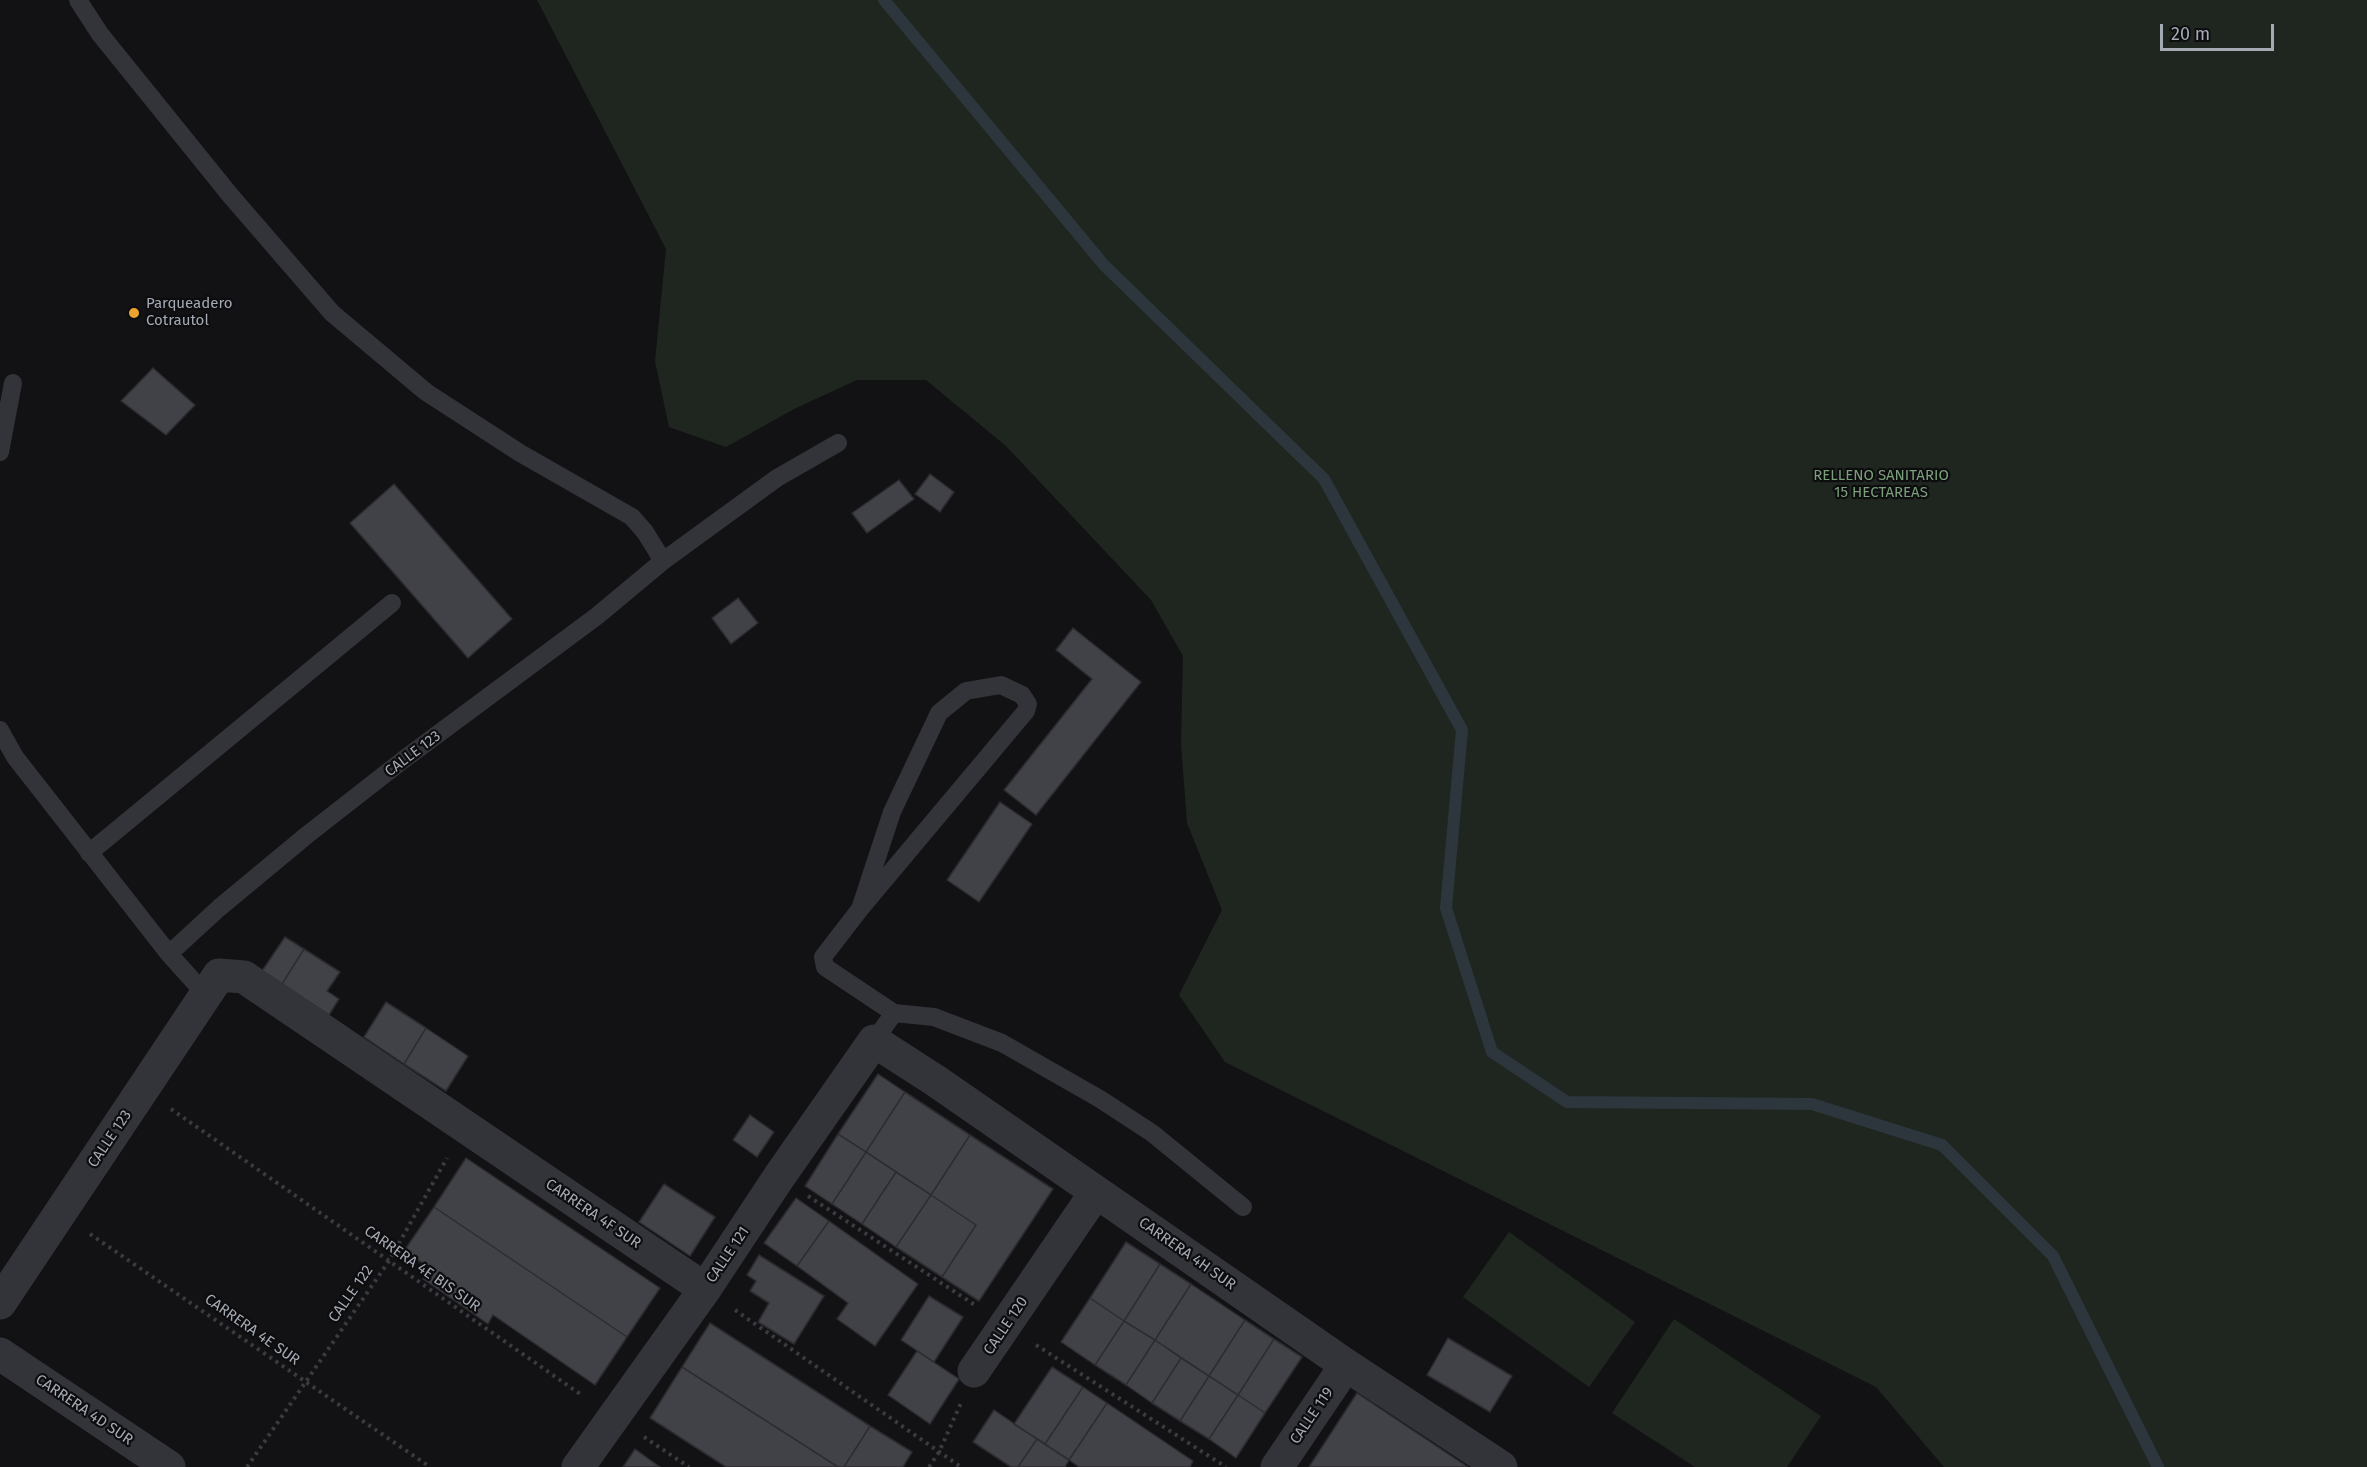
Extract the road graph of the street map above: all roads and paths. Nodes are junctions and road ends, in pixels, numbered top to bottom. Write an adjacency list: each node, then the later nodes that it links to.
1 (78, 0): 5 (lane)
2 (13, 383): 4 (lane)
3 (838, 443): 5 (lane, CALLE 123)
4 (0, 452)
5 (663, 561): 10 (lane, CALLE 123)
6 (392, 603): 8 (lane)
7 (0, 730): 8 (lane)
8 (89, 853): 10 (lane)
9 (860, 909): 9 (lane); 12 (lane)
10 (169, 954): 11 (lane)
11 (213, 985): 14 (street, CALLE 123); 15 (street, CARRERA 4F SUR)
12 (894, 1013): 13 (lane); 17 (lane)
13 (874, 1041): 16 (street, CARRERA 4H SUR); 20 (street, CALLE 121)
14 (143, 1089): 18 (street, CALLE 123); 19 (path, CARRERA 4E BIS SUR)
15 (464, 1127): 19 (path, CALLE 122); 20 (street, CARRERA 4F SUR)
16 (1096, 1192): 23 (street, CARRERA 4H SUR); 24 (street, CALLE 120)
17 (1243, 1207)
18 (60, 1213): 21 (street, CALLE 123); 25 (path, CARRERA 4E SUR)
19 (389, 1261): 25 (path, CALLE 122); 26 (path, CARRERA 4E BIS SUR)
20 (705, 1289): 26 (street, CALLE 121); 27 (path)
21 (0, 1303)
22 (0, 1354): 28 (street, CARRERA 4D SUR)
23 (1346, 1365): 35 (street, CALLE 119); 36 (street, CARRERA 4H SUR)
24 (974, 1371): 27 (path, CALLE 120)
25 (305, 1381): 29 (path, CALLE 122); 30 (path, CARRERA 4E SUR)
26 (614, 1417): 31 (street, CALLE 121); 32 (path, CARRERA 4E BIS SUR)
27 (939, 1452): 33 (path, CALLE 120); 34 (path)
28 (169, 1467)
29 (247, 1467)
30 (430, 1467)
31 (578, 1467)
32 (689, 1467)
33 (929, 1467)
34 (961, 1467)
35 (1277, 1467)
36 (1501, 1467)

